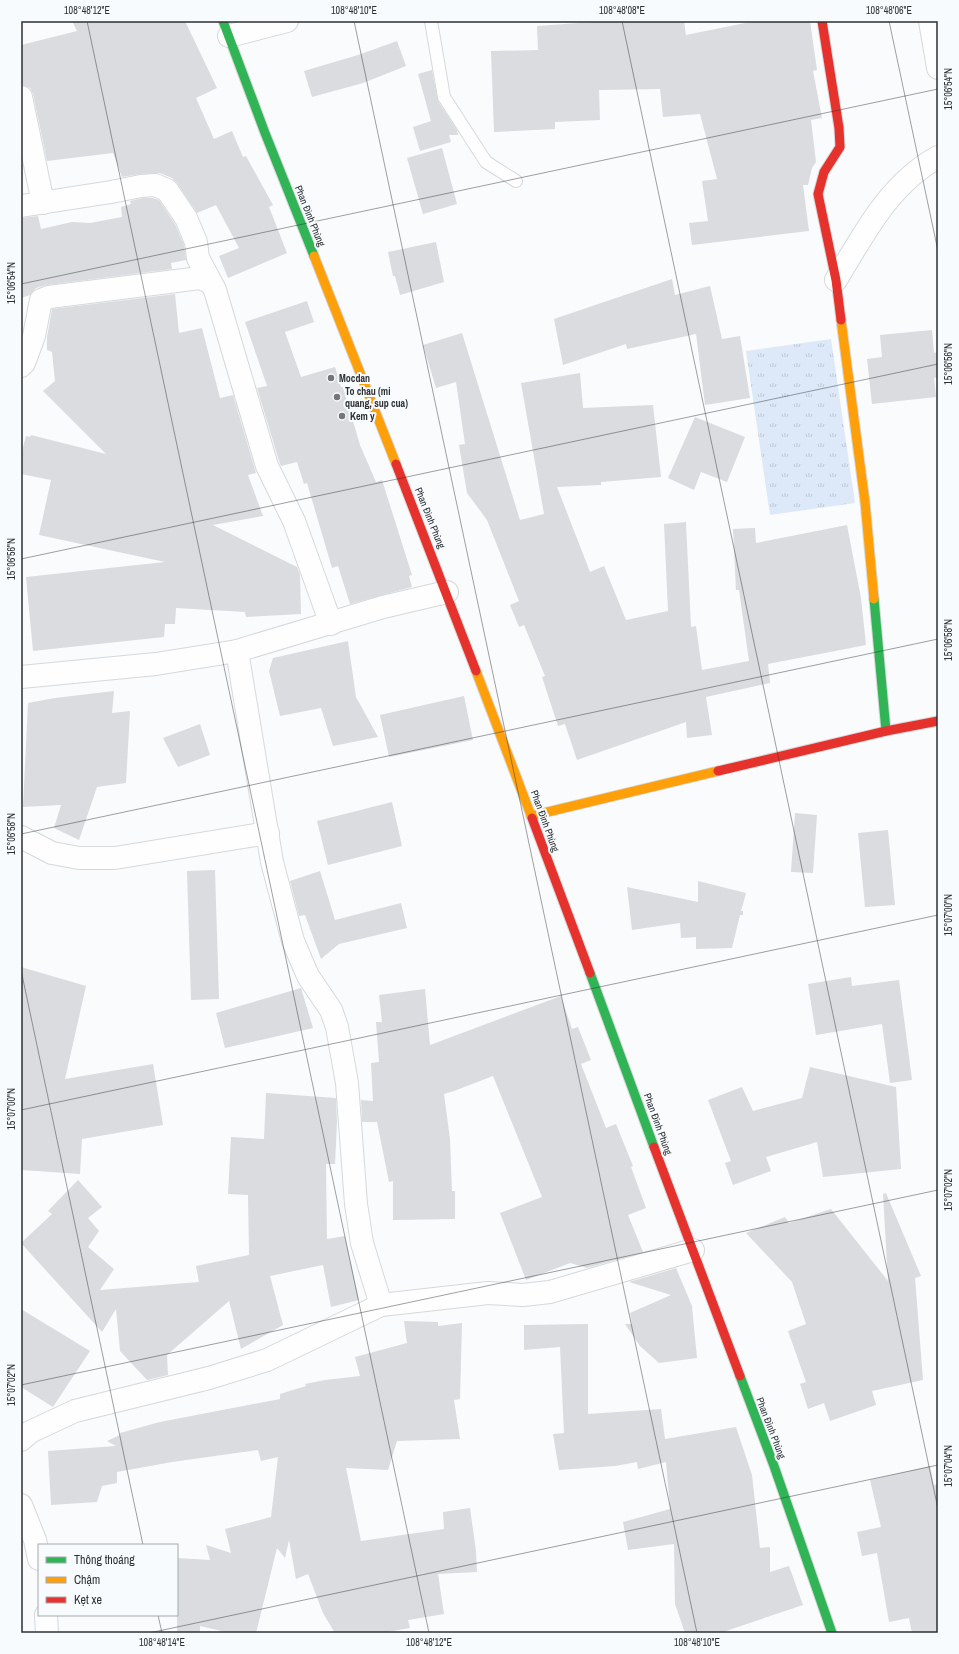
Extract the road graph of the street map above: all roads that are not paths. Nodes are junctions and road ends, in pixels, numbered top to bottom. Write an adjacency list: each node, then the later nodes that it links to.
1 (287, 21): 5 (street)
2 (431, 21): 9 (lane)
3 (822, 21): 12 (street)
4 (930, 21): 6 (street)
5 (226, 29): 15 (street, Phan Đình Phùng)
6 (938, 68)
7 (21, 97): 10 (street)
8 (938, 157): 12 (street)
9 (516, 181)
10 (43, 203): 11 (street); 13 (street)
11 (21, 206)
12 (836, 280): 20 (street)
13 (209, 282): 14 (street); 16 (street)
14 (21, 366)
15 (447, 592): 16 (street); 21 (street, Phan Đình Phùng)
16 (331, 624): 17 (street)
17 (237, 651): 18 (street); 22 (street)
18 (21, 677)
19 (938, 721): 20 (street)
20 (886, 730): 21 (street)
21 (531, 816): 24 (street, Phan Đình Phùng)
22 (268, 833): 23 (street); 25 (street)
23 (21, 837)
24 (693, 1250): 25 (street); 31 (street, Phan Đình Phùng)
25 (381, 1305): 26 (street)
26 (21, 1440)
27 (21, 1505): 28 (street)
28 (38, 1554)
29 (46, 1616): 30 (street)
30 (47, 1633)
31 (832, 1633)

